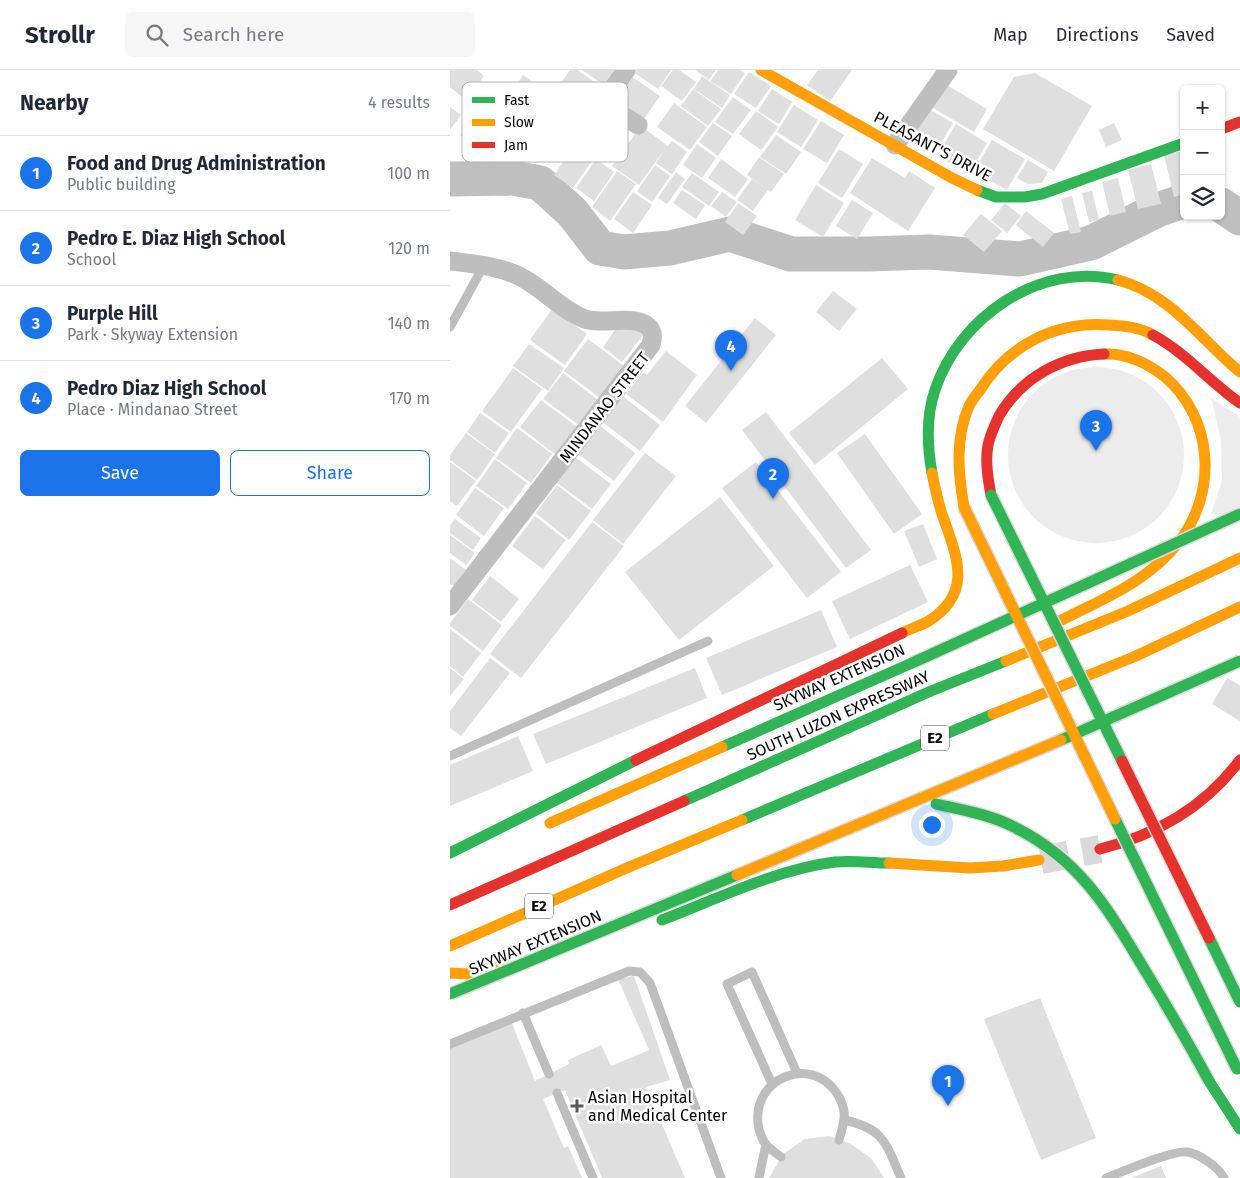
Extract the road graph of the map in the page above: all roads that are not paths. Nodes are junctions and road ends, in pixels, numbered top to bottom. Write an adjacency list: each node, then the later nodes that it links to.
1 (626, 70): 4 (street)
2 (761, 70): 10 (main road, PLEASANT'S DRIVE)
3 (948, 70): 10 (street)
4 (618, 82)
5 (628, 119): 7 (street)
6 (1240, 122): 8 (main road)
7 (638, 125)
8 (1225, 128)
9 (1180, 144): 10 (main road, PLEASANT'S DRIVE)
10 (895, 145)
11 (450, 261): 12 (street, MINDANAO STREET)
12 (484, 265): 13 (lane); 18 (street, MINDANAO STREET)
13 (450, 326)
14 (1240, 372): 27 (main road)
15 (1240, 402): 39 (main road, bridge)
16 (1240, 514): 25 (main road, SKYWAY EXTENSION, bridge)
17 (1240, 558): 22 (main road, SOUTH LUZON EXPRESSWAY / E2)
18 (450, 606)
19 (1240, 607): 31 (main road, E2)
20 (708, 641): 23 (lane)
21 (1240, 661): 34 (main road, SKYWAY EXTENSION, bridge)
22 (931, 691): 29 (main road, SOUTH LUZON EXPRESSWAY / E2); 35 (main road, bridge)
23 (450, 756)
24 (1240, 760): 26 (main road)
25 (538, 829)
26 (1100, 849)
27 (450, 853)
28 (1039, 860): 30 (main road)
29 (450, 904)
30 (649, 925)
31 (450, 946)
32 (550, 965): 36 (main road)
33 (450, 973): 45 (main road, bridge)
34 (450, 994)
35 (1240, 1002)
36 (450, 1006)
37 (523, 1013): 38 (lane); 41 (lane); 50 (lane)
38 (450, 1044)
39 (1239, 1071)
40 (797, 1073): 42 (lane); 42 (lane); 44 (lane)
41 (549, 1074)
42 (772, 1084): 47 (lane)
43 (557, 1093): 49 (lane)
44 (845, 1120): 46 (lane); 52 (lane)
45 (1240, 1129)
46 (839, 1140)
47 (766, 1144): 48 (lane); 51 (lane)
48 (781, 1157)
49 (593, 1178)
50 (721, 1178)
51 (759, 1178)
52 (901, 1178)
53 (1106, 1178): 54 (lane)
54 (1224, 1178)

